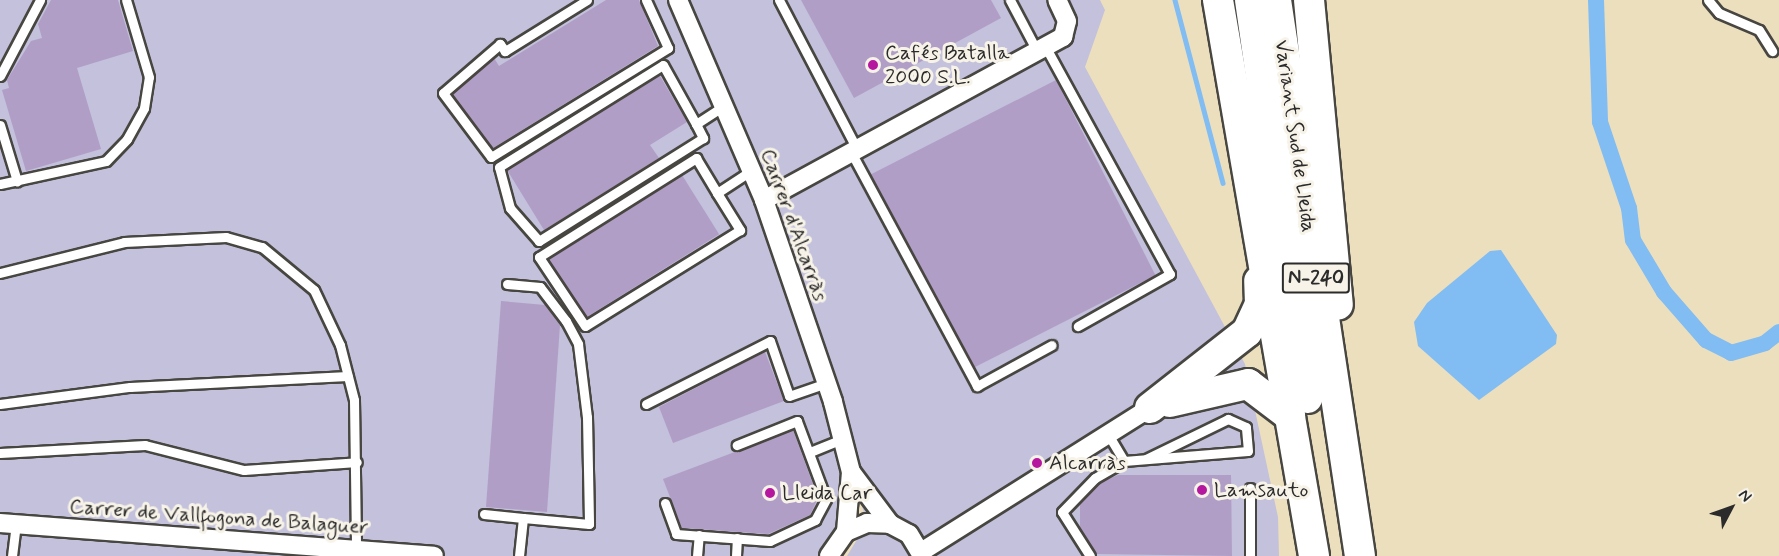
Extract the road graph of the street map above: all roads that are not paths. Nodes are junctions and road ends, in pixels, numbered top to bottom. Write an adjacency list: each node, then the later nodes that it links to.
1 (40, 0): 16 (lane)
2 (126, 0): 22 (lane)
3 (587, 0): 4 (lane)
4 (646, 0)
5 (678, 0): 17 (street, Carrer d'Alcarràs)
6 (779, 0): 20 (lane)
7 (1010, 0): 14 (lane)
8 (1057, 0): 14 (street)
9 (1218, 0): 26 (highway, N-240)
10 (1250, 0): 67 (highway, Variant Sud de Lleida / N-240)
11 (1276, 0): 68 (highway, Variant Sud de Lleida / N-240)
12 (1309, 0): 36 (highway, N-240)
13 (1708, 0): 15 (lane)
14 (1041, 48): 20 (street); 29 (lane)
15 (1773, 51)
16 (0, 76)
17 (724, 106): 18 (lane); 21 (street, Carrer d'Alcarràs)
18 (696, 124): 18 (lane)
19 (0, 125): 22 (lane)
20 (854, 151): 25 (street); 30 (lane)
21 (752, 170): 24 (lane); 25 (street, Carrer d'Alcarràs)
22 (16, 181): 23 (lane)
23 (0, 184)
24 (717, 193): 24 (lane)
25 (764, 200): 32 (street, Carrer d'Alcarràs)
26 (1256, 218): 35 (highway); 37 (highway, N-240)
27 (0, 273): 31 (lane)
28 (507, 284): 50 (lane)
29 (1078, 326)
30 (1052, 345)
31 (348, 376): 33 (lane); 45 (lane)
32 (826, 383): 34 (lane); 39 (street, Carrer d'Alcarràs)
33 (0, 404)
34 (646, 404)
35 (1150, 408): 37 (highway); 38 (street)
36 (1349, 410): 68 (highway, N-240); 69 (highway)
37 (1290, 416): 66 (highway, N-240)
38 (1108, 434): 44 (lane); 57 (street)
39 (843, 439): 41 (lane); 46 (street, Carrer d'Alcarràs)
40 (737, 445): 41 (lane)
41 (810, 452): 55 (lane)
42 (0, 453): 45 (lane)
43 (1146, 459): 43 (lane); 44 (lane)
44 (1124, 461): 64 (lane)
45 (357, 462): 56 (lane)
46 (851, 471): 52 (street, Carrer d'Alcarràs); 53 (street, Carrer d'Alcarràs)
47 (1250, 488): 65 (lane)
48 (665, 503): 54 (lane)
49 (484, 514): 50 (lane)
50 (524, 518): 60 (lane)
51 (8, 524): 56 (street, Carrer de Vallfogona de Balaguer); 58 (lane)
52 (890, 524): 53 (street); 57 (street, Carrer d'Alcarràs)
53 (846, 532): 63 (street)
54 (699, 535): 55 (lane); 61 (lane)
55 (738, 538): 62 (lane)
56 (356, 550): 59 (street, Carrer de Vallfogona de Balaguer)
57 (922, 554)
58 (12, 556)
59 (434, 556)
60 (519, 556)
61 (698, 556)
62 (736, 556)
63 (829, 556)
64 (1090, 556)
65 (1250, 556)
66 (1314, 556)
67 (1329, 556)
68 (1361, 556)
69 (1378, 556)

